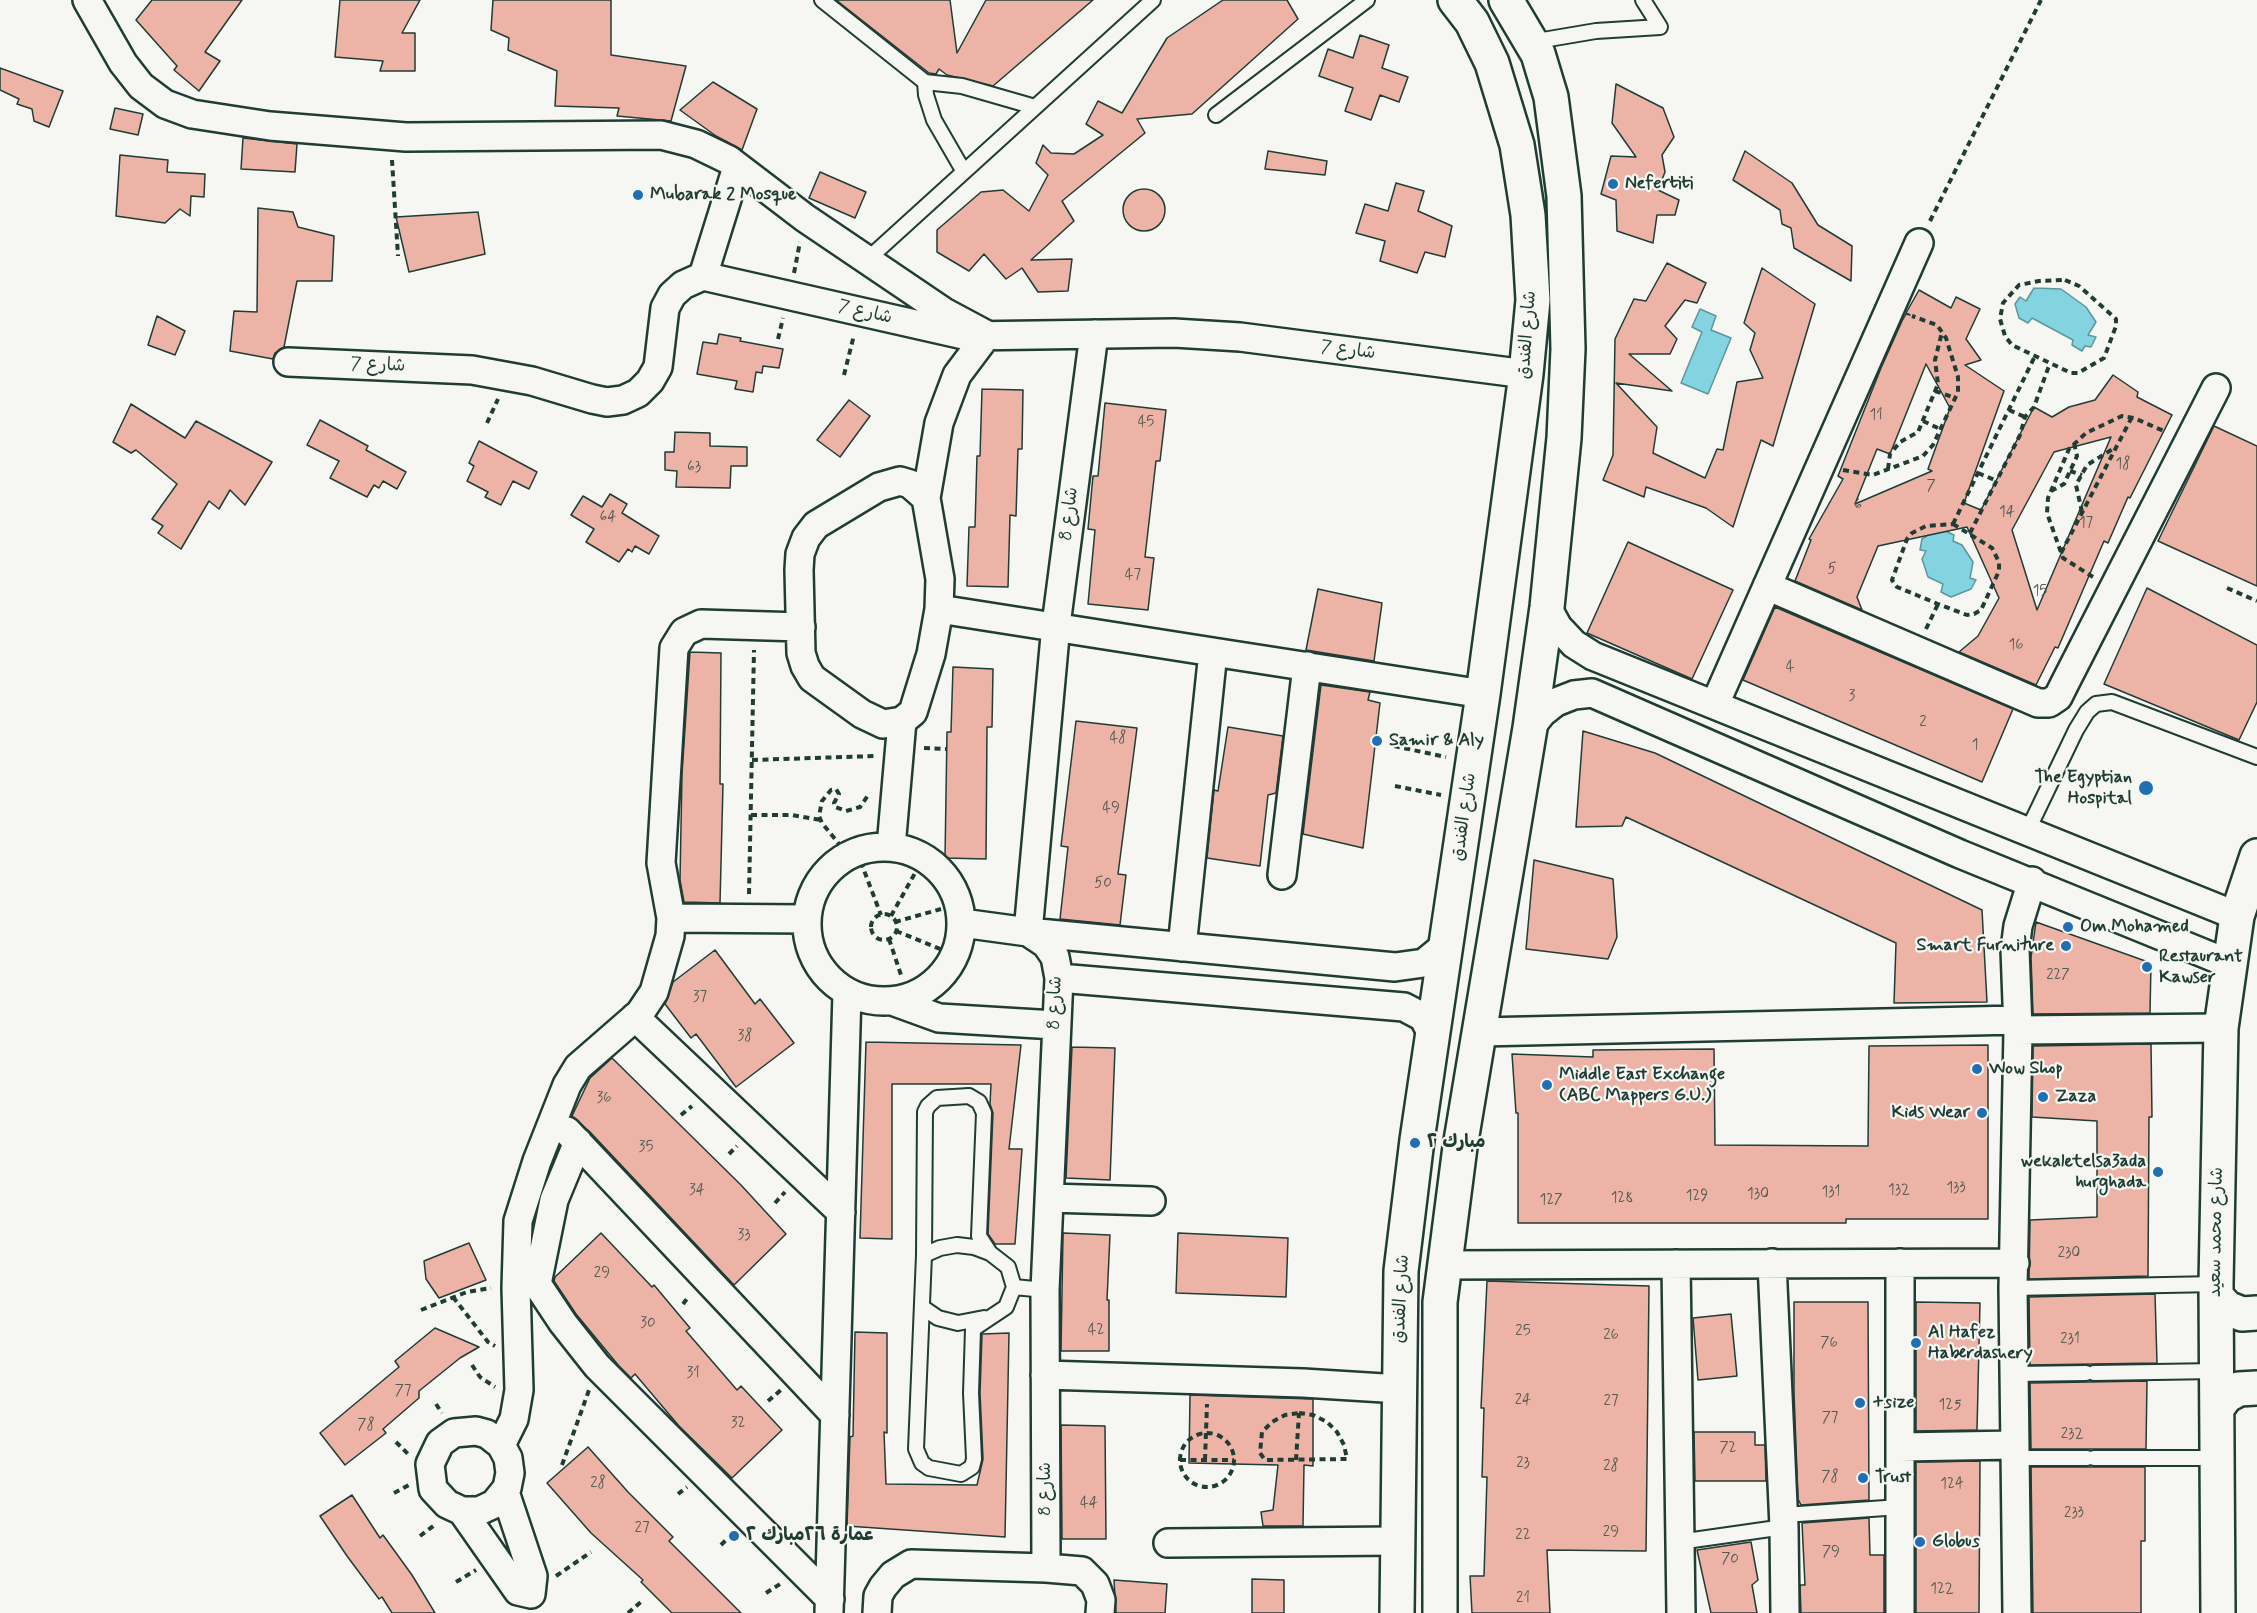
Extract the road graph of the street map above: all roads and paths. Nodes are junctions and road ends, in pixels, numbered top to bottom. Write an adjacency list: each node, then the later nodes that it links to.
1 (87, 0): 13 (street)
2 (822, 0): 10 (lane)
3 (1153, 0): 11 (lane)
4 (1367, 0): 12 (lane)
5 (1455, 0): 28 (street, شارع الفندق)
6 (1506, 0): 9 (street, شارع الفندق)
7 (1642, 0): 9 (lane)
8 (2041, 0): 16 (path)
9 (1531, 42): 57 (street, شارع الفندق)
10 (925, 82): 11 (lane); 15 (lane)
11 (1035, 107): 15 (lane)
12 (1216, 116)
13 (391, 136): 14 (street); 17 (path)
14 (737, 167): 18 (street); 19 (street)
15 (964, 172): 18 (lane)
16 (1919, 243): 20 (street)
17 (398, 256)
18 (868, 259): 24 (street)
19 (703, 276): 21 (street, شارع 7); 26 (street, شارع 7)
20 (1892, 308): 22 (path); 41 (street)
21 (860, 312): 24 (street, شارع 7); 29 (path)
22 (1942, 331): 31 (path); 32 (path)
23 (1094, 334): 24 (street, شارع 7); 28 (street, شارع 7); 60 (street, شارع 8)
24 (987, 335): 48 (street)
25 (2035, 356): 27 (path); 27 (path); 33 (path)
26 (288, 362)
27 (2050, 363): 34 (path)
28 (1526, 374): 64 (street, شارع الفندق)
29 (844, 375)
30 (2216, 388): 38 (street)
31 (1935, 391): 32 (path); 36 (path)
32 (1955, 398): 37 (path)
33 (2009, 410): 34 (path); 44 (path)
34 (2025, 417): 46 (path)
35 (2132, 417): 38 (path); 39 (path); 40 (path)
36 (1923, 421): 37 (path); 42 (path)
37 (1940, 429): 42 (path)
38 (2188, 442): 55 (street)
39 (2074, 443): 43 (path); 47 (path)
40 (2116, 447): 45 (path); 49 (path)
41 (1822, 465): 42 (path); 53 (street)
42 (1888, 470)
43 (2070, 471): 45 (path); 47 (path)
44 (1978, 474): 46 (path); 50 (path)
45 (2082, 475): 49 (path)
46 (1995, 480): 51 (path)
47 (2050, 491): 52 (path)
48 (926, 498): 58 (street); 61 (street)
49 (2082, 513): 52 (path)
50 (1953, 524): 51 (path); 51 (path)
51 (1970, 533)
52 (2060, 553): 55 (path)
53 (1767, 586): 55 (street); 65 (street)
54 (2227, 588): 56 (path)
55 (2114, 589)
56 (2257, 602)
57 (1546, 607): 65 (street); 67 (street, شارع الفندق)
58 (939, 609): 60 (street); 66 (street)
59 (755, 626): 61 (street); 72 (path); 91 (street)
60 (1056, 626): 62 (street); 96 (street, شارع 8)
61 (801, 627): 66 (street)
62 (1213, 652): 63 (street); 99 (street)
63 (1307, 666): 64 (street); 85 (street)
64 (1483, 694): 73 (street, شارع الفندق)
65 (1715, 704): 80 (street)
66 (902, 721): 69 (street)
67 (1530, 728): 86 (street); 109 (street, شارع الفندق)
68 (1394, 746): 73 (path)
69 (898, 755): 70 (path); 81 (street)
70 (870, 756): 72 (path); 74 (path)
71 (2257, 757): 80 (lane)
72 (752, 760): 78 (path)
73 (1473, 763): 77 (street, شارع الفندق)
74 (874, 767)
75 (1395, 786): 77 (path)
76 (871, 791): 79 (path)
77 (1467, 800): 98 (street, شارع الفندق)
78 (751, 815): 79 (path); 92 (path)
79 (821, 820): 82 (path)
80 (2027, 832): 90 (street)
81 (891, 847): 82 (street); 84 (street)
82 (852, 854): 88 (path); 93 (street)
83 (2257, 856): 90 (street, شارع محمد سعيد)
84 (924, 857): 87 (street); 89 (path)
85 (1282, 875)
86 (2032, 881): 101 (street); 107 (street)
87 (960, 914): 94 (path); 96 (street); 100 (street)
88 (881, 915): 89 (path); 97 (path)
89 (891, 916): 94 (path)
90 (2237, 916): 101 (street, شارع محمد سعيد)
91 (670, 918): 92 (street); 105 (street)
92 (749, 919): 93 (street)
93 (806, 919): 103 (street)
94 (895, 922): 95 (path)
95 (896, 931): 97 (path); 100 (path)
96 (1028, 932): 99 (street); 102 (street, شارع 8)
97 (889, 939): 104 (path)
98 (1446, 945): 99 (street); 110 (street, شارع الفندق)
99 (1182, 948)
100 (955, 955): 104 (street)
101 (2230, 964): 108 (street, شارع محمد سعيد)
102 (1059, 978): 106 (street, شارع 8); 110 (street)
103 (847, 993): 104 (street); 117 (street)
104 (901, 1000): 106 (street)
105 (635, 1017): 111 (street); 117 (street)
106 (1055, 1025): 115 (street, شارع 8)
107 (2018, 1025): 108 (street); 109 (street); 124 (street)
108 (2222, 1028): 128 (street, شارع محمد سعيد)
109 (1480, 1032): 114 (street, شارع الفندق)
110 (1433, 1036): 112 (street, شارع الفندق)
111 (554, 1118): 113 (street); 126 (street)
112 (1417, 1140): 114 (street); 142 (street, شارع الفندق)
113 (578, 1142): 135 (street); 145 (street)
114 (1460, 1147): 123 (street, شارع الفندق)
115 (1049, 1198): 116 (street); 127 (street, شارع 8)
116 (1151, 1201)
117 (841, 1212): 145 (street)
118 (990, 1253): 119 (lane); 119 (lane); 125 (lane)
119 (924, 1255): 130 (lane)
120 (1772, 1263): 121 (street); 122 (street); 159 (street)
121 (1900, 1263): 124 (street); 148 (street)
122 (1676, 1264): 123 (street); 161 (street)
123 (1444, 1265): 172 (street, شارع الفندق)
124 (2014, 1275): 128 (lane); 137 (street)
125 (1014, 1287): 127 (lane); 132 (lane)
126 (516, 1288): 129 (path); 134 (street)
127 (1045, 1290): 138 (street, شارع 8)
128 (2216, 1290): 133 (street); 136 (street, شارع محمد سعيد)
129 (453, 1297): 131 (path); 134 (path)
130 (922, 1307): 132 (lane); 132 (lane)
131 (421, 1310)
132 (996, 1312)
133 (2257, 1313)
134 (516, 1344): 147 (street)
135 (597, 1366): 155 (path); 167 (street)
136 (2216, 1371): 137 (lane); 143 (street, شارع محمد سعيد)
137 (2014, 1374): 149 (street)
138 (1045, 1375): 139 (street); 164 (street, شارع 8)
139 (1207, 1381): 140 (street); 146 (path)
140 (1303, 1383): 142 (street); 144 (path)
141 (2257, 1388): 143 (street)
142 (1400, 1389): 160 (street, شارع الفندق)
143 (2217, 1408): 150 (street, شارع محمد سعيد)
144 (1299, 1413): 154 (path); 154 (path); 154 (path)
145 (835, 1415): 167 (street)
146 (1206, 1433): 151 (path); 152 (path); 153 (path)
147 (501, 1445): 156 (street); 158 (street)
148 (1900, 1447): 149 (street); 157 (street)
149 (2015, 1452): 150 (lane); 176 (street)
150 (2217, 1458): 177 (street, شارع محمد سعيد)
151 (1180, 1460): 152 (path); 153 (path)
152 (1205, 1460): 153 (path)
153 (1234, 1460)
154 (1296, 1460)
155 (562, 1466)
156 (505, 1492): 158 (street); 166 (street)
157 (1900, 1507): 159 (lane); 175 (street)
158 (462, 1511): 166 (street)
159 (1784, 1521): 161 (lane); 174 (street)
160 (1397, 1541): 162 (street); 171 (street, شارع الفندق)
161 (1679, 1542): 173 (street)
162 (1168, 1544)
163 (591, 1552): 166 (path)
164 (1046, 1568): 169 (street); 170 (street)
165 (642, 1601): 168 (path)
166 (538, 1604)
167 (830, 1606)
168 (628, 1613)
169 (877, 1613)
170 (1100, 1613)
171 (1397, 1613)
172 (1440, 1613)
173 (1681, 1613)
174 (1785, 1613)
175 (1900, 1613)
176 (2018, 1613)
177 (2218, 1613)

